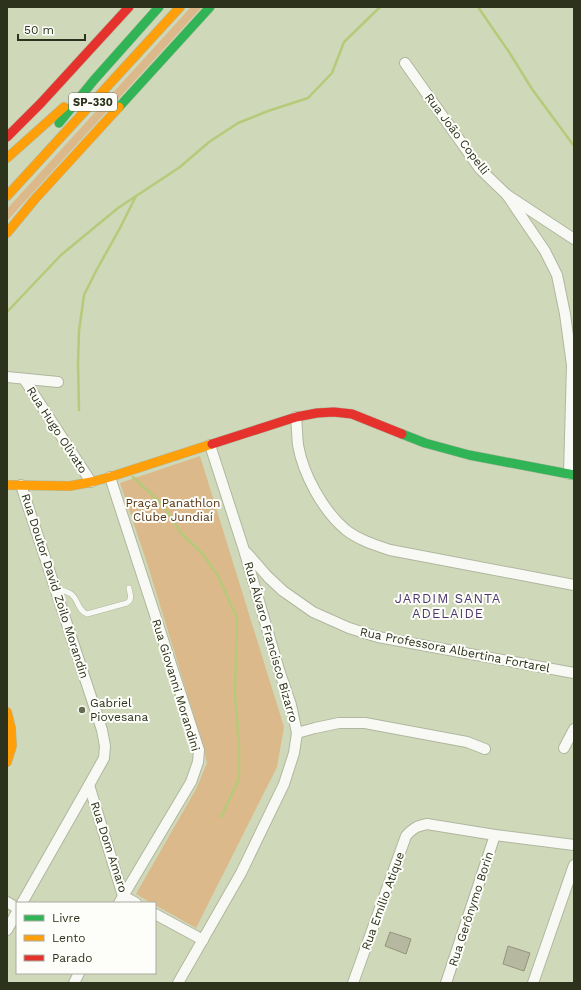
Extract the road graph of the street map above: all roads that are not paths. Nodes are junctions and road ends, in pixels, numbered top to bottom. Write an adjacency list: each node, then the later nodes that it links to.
1 (129, 7): 8 (main road)
2 (159, 7): 6 (main road, SP-330)
3 (180, 7): 11 (main road, SP-330)
4 (210, 7): 12 (main road)
5 (405, 63): 10 (street, Rua João Copelli)
6 (94, 80): 7 (main road, SP-330); 9 (main road)
7 (51, 132)
8 (7, 137)
9 (7, 158)
10 (507, 195): 15 (street, Rua João Copelli); 16 (street)
11 (7, 196)
12 (35, 199): 13 (main road); 14 (main road)
13 (7, 230)
14 (7, 233)
15 (574, 239)
16 (573, 365): 22 (street)
17 (7, 377): 18 (street)
18 (24, 379): 19 (street); 24 (street, Rua Hugo Olivato)
19 (58, 382)
20 (296, 417): 21 (main road); 22 (main road); 28 (street)
21 (210, 445): 23 (main road); 27 (street, Rua Álvaro Francisco Bizarro)
22 (571, 474)
23 (110, 477): 24 (main road); 42 (street, Rua Giovanni Morandini)
24 (91, 482): 26 (main road)
25 (7, 484): 26 (main road)
26 (21, 485): 30 (street, Rua Doutor David Zoilo Morandin)
27 (244, 550): 31 (street, Rua Professora Albertina Fortarel); 34 (street, Rua Álvaro Francisco Bizarro)
28 (574, 585)
29 (129, 588): 30 (lane)
30 (56, 589): 38 (street, Rua Doutor David Zoilo Morandin)
31 (574, 673)
32 (7, 712): 37 (main road)
33 (574, 729): 35 (street)
34 (297, 733): 36 (street); 50 (street, Rua Álvaro Francisco Bizarro)
35 (564, 748)
36 (485, 749)
37 (7, 762)
38 (89, 785): 42 (street, Rua Dom Amaro); 44 (street, Rua Doutor David Zoilo Morandin)
39 (495, 836): 40 (street); 54 (street, Rua Emílio Atique); 55 (street, Rua Gerônymo Borin)
40 (574, 845)
41 (574, 865): 56 (street)
42 (121, 900): 45 (street, Rua Dom Amaro)
43 (7, 902): 46 (street)
44 (23, 902)
45 (131, 902)
46 (16, 907)
47 (16, 914): 49 (street)
48 (156, 915): 50 (street)
49 (7, 930)
50 (203, 940): 53 (street, Rua Álvaro Francisco Bizarro)
51 (78, 974): 52 (street)
52 (74, 983)
53 (178, 983)
54 (353, 983)
55 (446, 983)
56 (533, 983)

